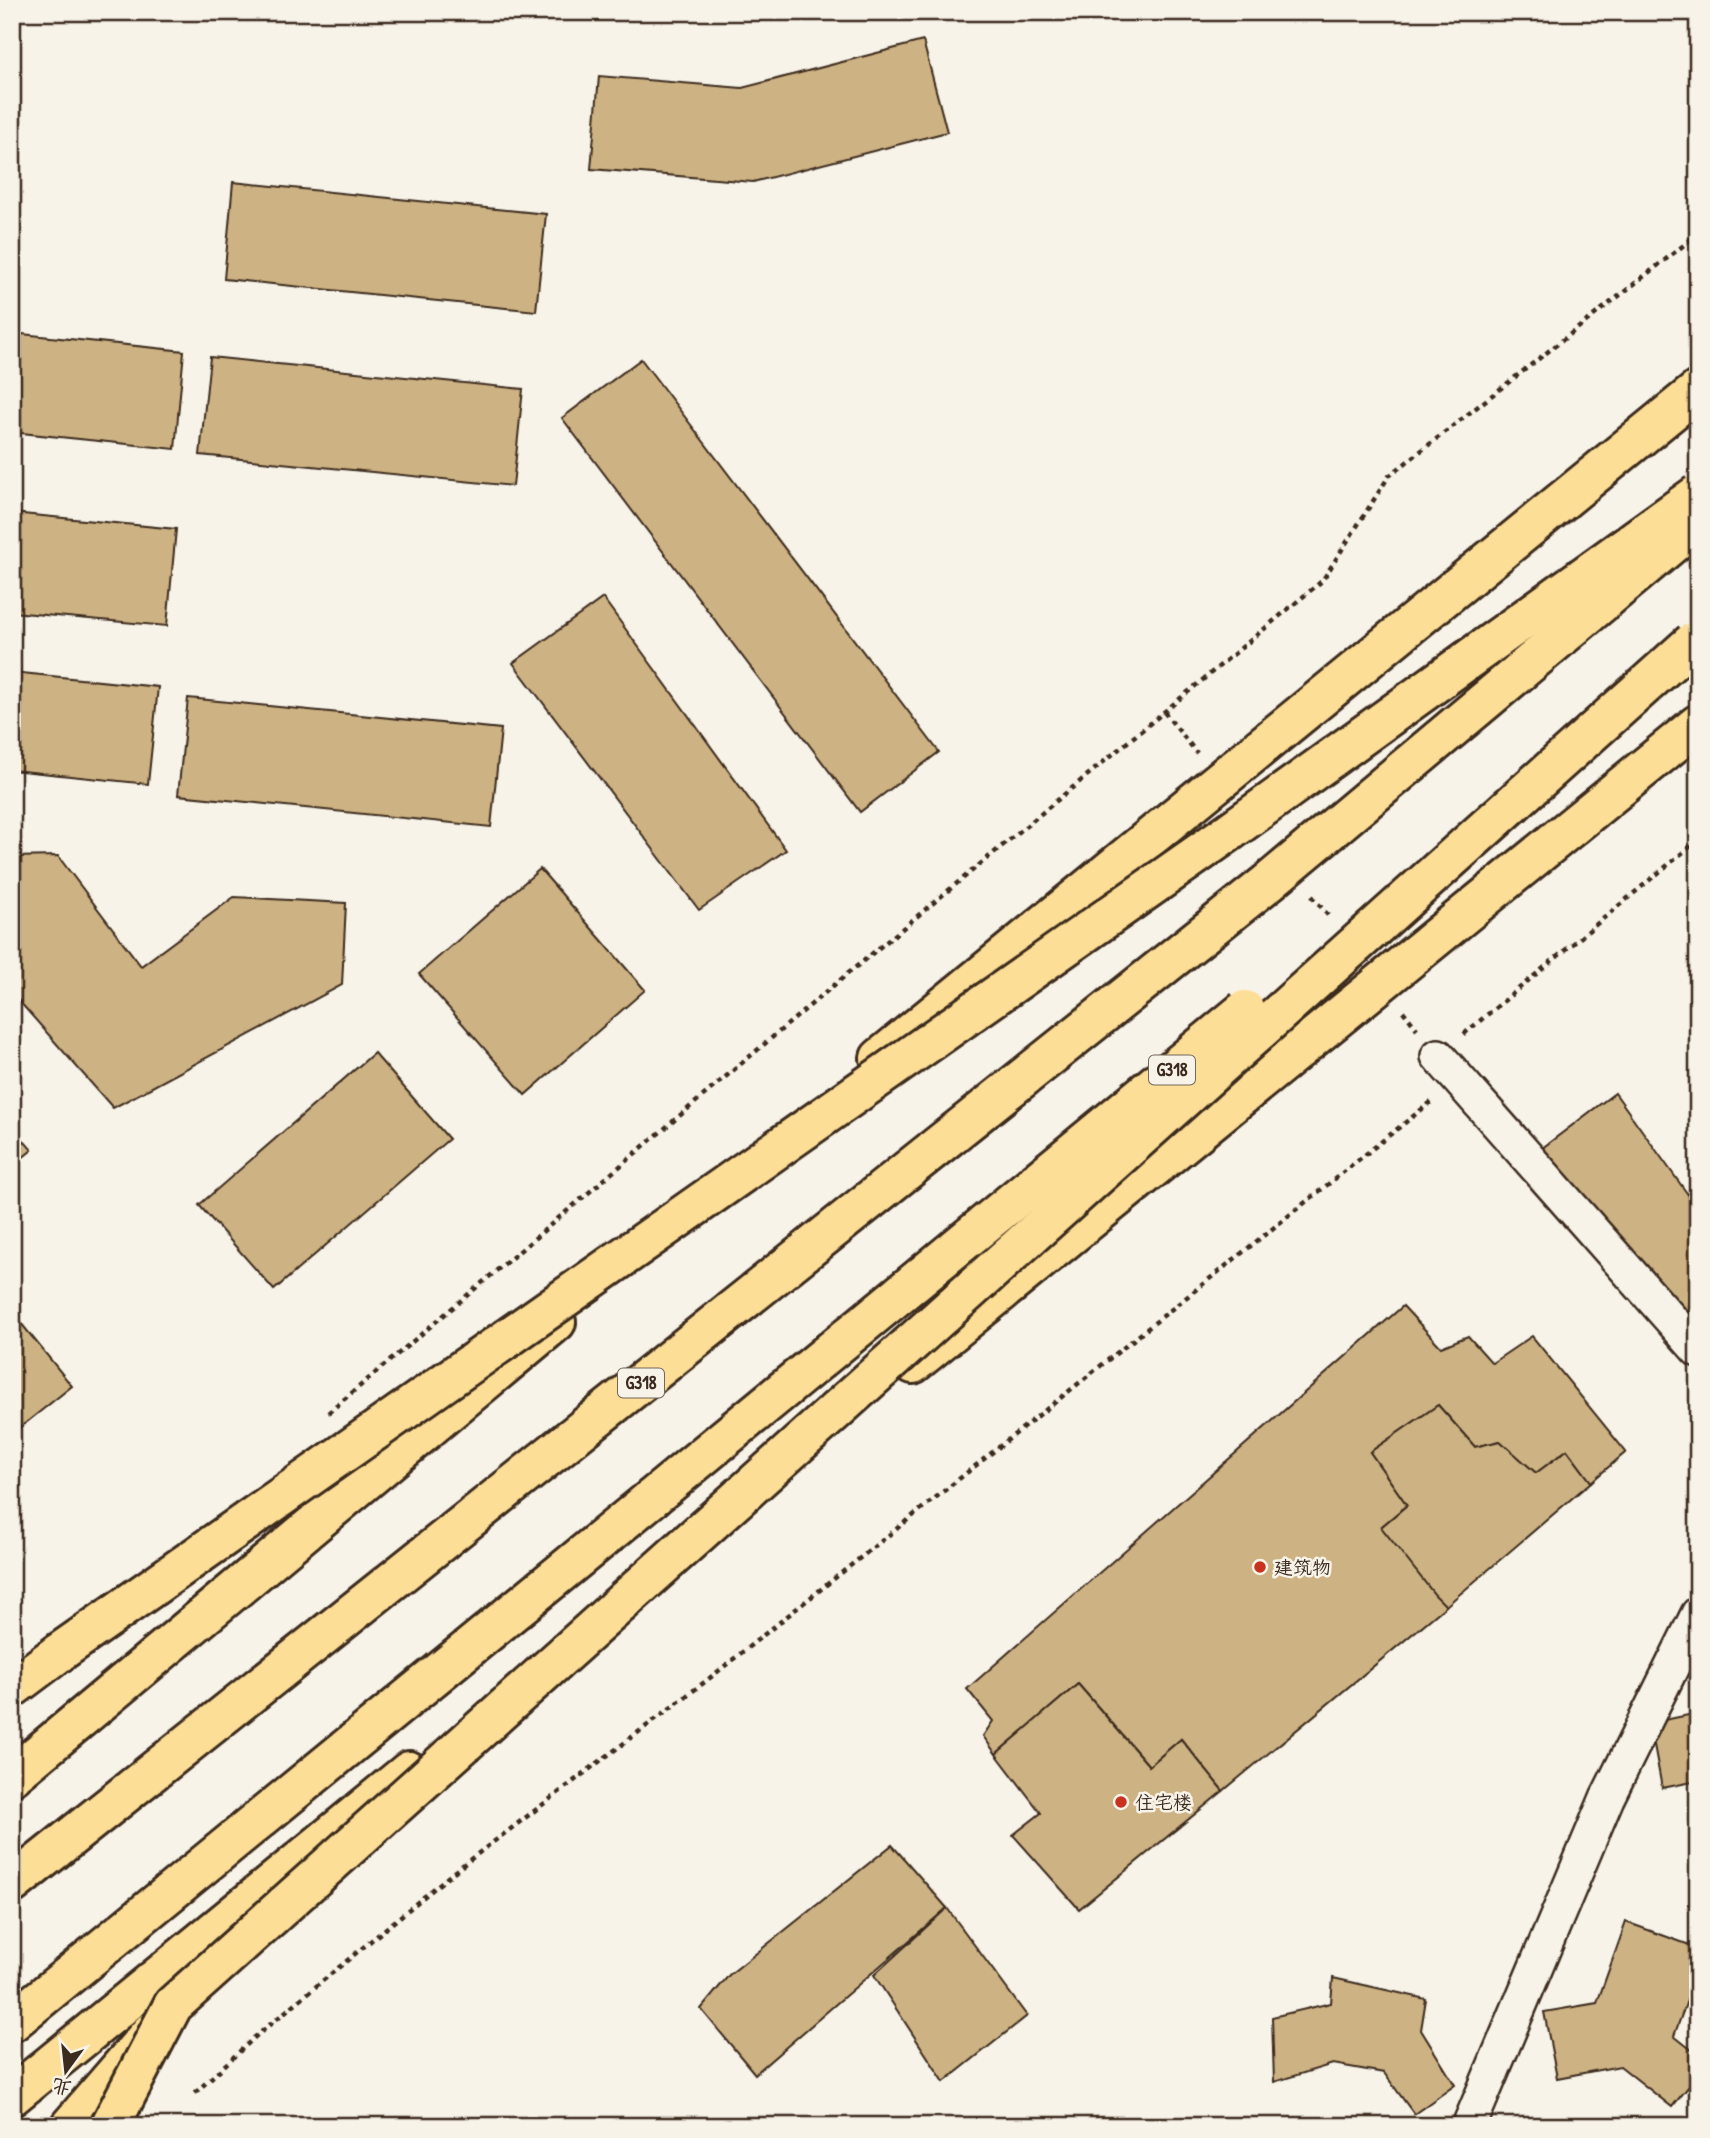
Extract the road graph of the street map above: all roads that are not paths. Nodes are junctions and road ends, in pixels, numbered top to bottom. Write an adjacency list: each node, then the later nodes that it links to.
1 (1698, 390): 12 (main road)
2 (1698, 494): 9 (main road, bridge)
3 (1698, 522): 13 (main road, G318, bridge)
4 (1695, 640): 14 (main road, bridge); 15 (main road, G318, bridge)
5 (1698, 724): 16 (main road)
6 (1448, 1068): 7 (street)
7 (1698, 1350)
8 (1698, 1614): 19 (street)
9 (60, 1652): 10 (main road); 11 (main road)
10 (12, 1673)
11 (12, 1688)
12 (12, 1776)
13 (12, 1884)
14 (173, 2005): 17 (main road, bridge); 18 (main road, bridge)
15 (12, 2022)
16 (12, 2096)
17 (70, 2126)
18 (110, 2126)
19 (1469, 2126)

